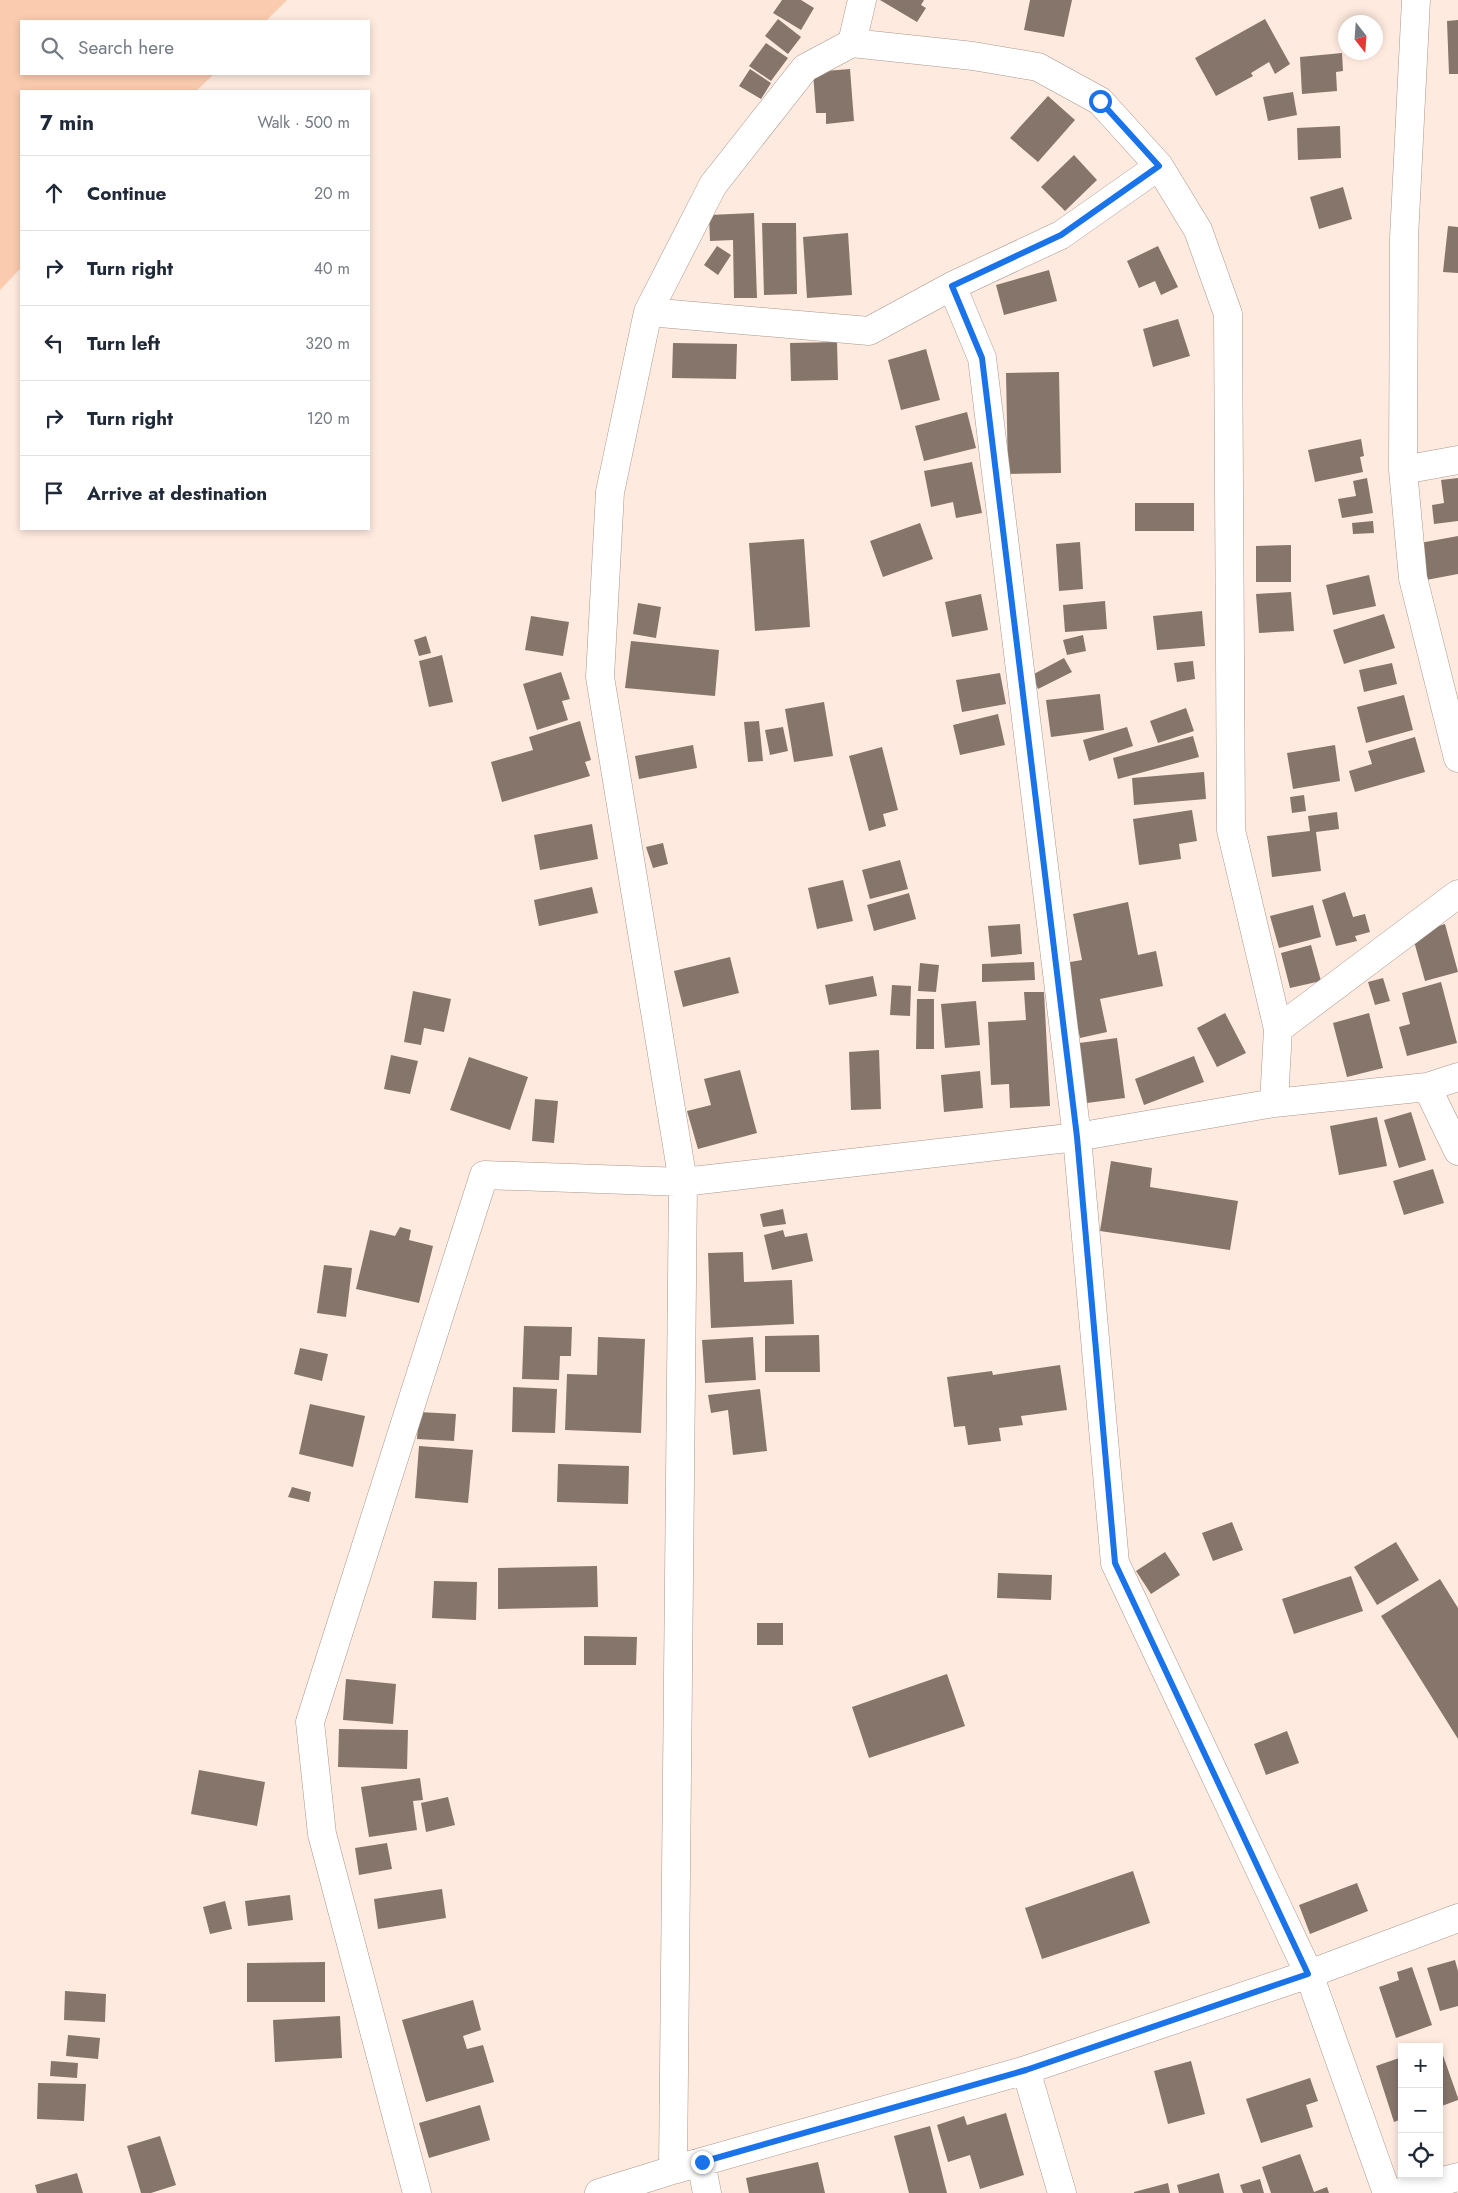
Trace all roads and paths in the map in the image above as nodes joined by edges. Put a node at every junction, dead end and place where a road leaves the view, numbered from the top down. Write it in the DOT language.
graph roads {
  1 [pos="862,0"];
  2 [pos="1416,0"];
  3 [pos="852,43"];
  4 [pos="1159,166"];
  5 [pos="952,286"];
  6 [pos="648,312"];
  7 [pos="1458,460"];
  8 [pos="1403,470"];
  9 [pos="1458,758"];
  10 [pos="1458,894"];
  11 [pos="1278,1029"];
  12 [pos="1458,1077"];
  13 [pos="1427,1087"];
  14 [pos="1274,1103"];
  15 [pos="1077,1137"];
  16 [pos="1458,1151"];
  17 [pos="683,1182"];
  18 [pos="1458,1918"];
  19 [pos="1308,1974"];
  20 [pos="1026,2070"];
  21 [pos="702,2162"];
  22 [pos="673,2170"];
  23 [pos="1458,2177"];
  24 [pos="417,2193"];
  25 [pos="599,2193"];
  26 [pos="707,2193"];
  27 [pos="1062,2193"];
  28 [pos="1387,2193"];
  29 [pos="1397,2193"];
  1 -- 3 [label="street"];
  2 -- 8 [label="street"];
  3 -- 4 [label="street"];
  3 -- 6 [label="street"];
  4 -- 5 [label="street"];
  4 -- 11 [label="street"];
  5 -- 6 [label="street"];
  5 -- 15 [label="street"];
  6 -- 17 [label="street"];
  7 -- 8 [label="street"];
  8 -- 9 [label="street"];
  10 -- 11 [label="street"];
  11 -- 14 [label="street"];
  12 -- 13 [label="street"];
  13 -- 14 [label="street"];
  13 -- 16 [label="street"];
  14 -- 15 [label="street"];
  15 -- 17 [label="street"];
  15 -- 19 [label="street"];
  17 -- 22 [label="street"];
  17 -- 24 [label="street"];
  18 -- 19 [label="street"];
  19 -- 20 [label="street"];
  19 -- 28 [label="street"];
  20 -- 21 [label="street"];
  20 -- 27 [label="street"];
  21 -- 22 [label="street"];
  21 -- 26 [label="street"];
  22 -- 25 [label="street"];
  23 -- 29 [label="street"];
}
